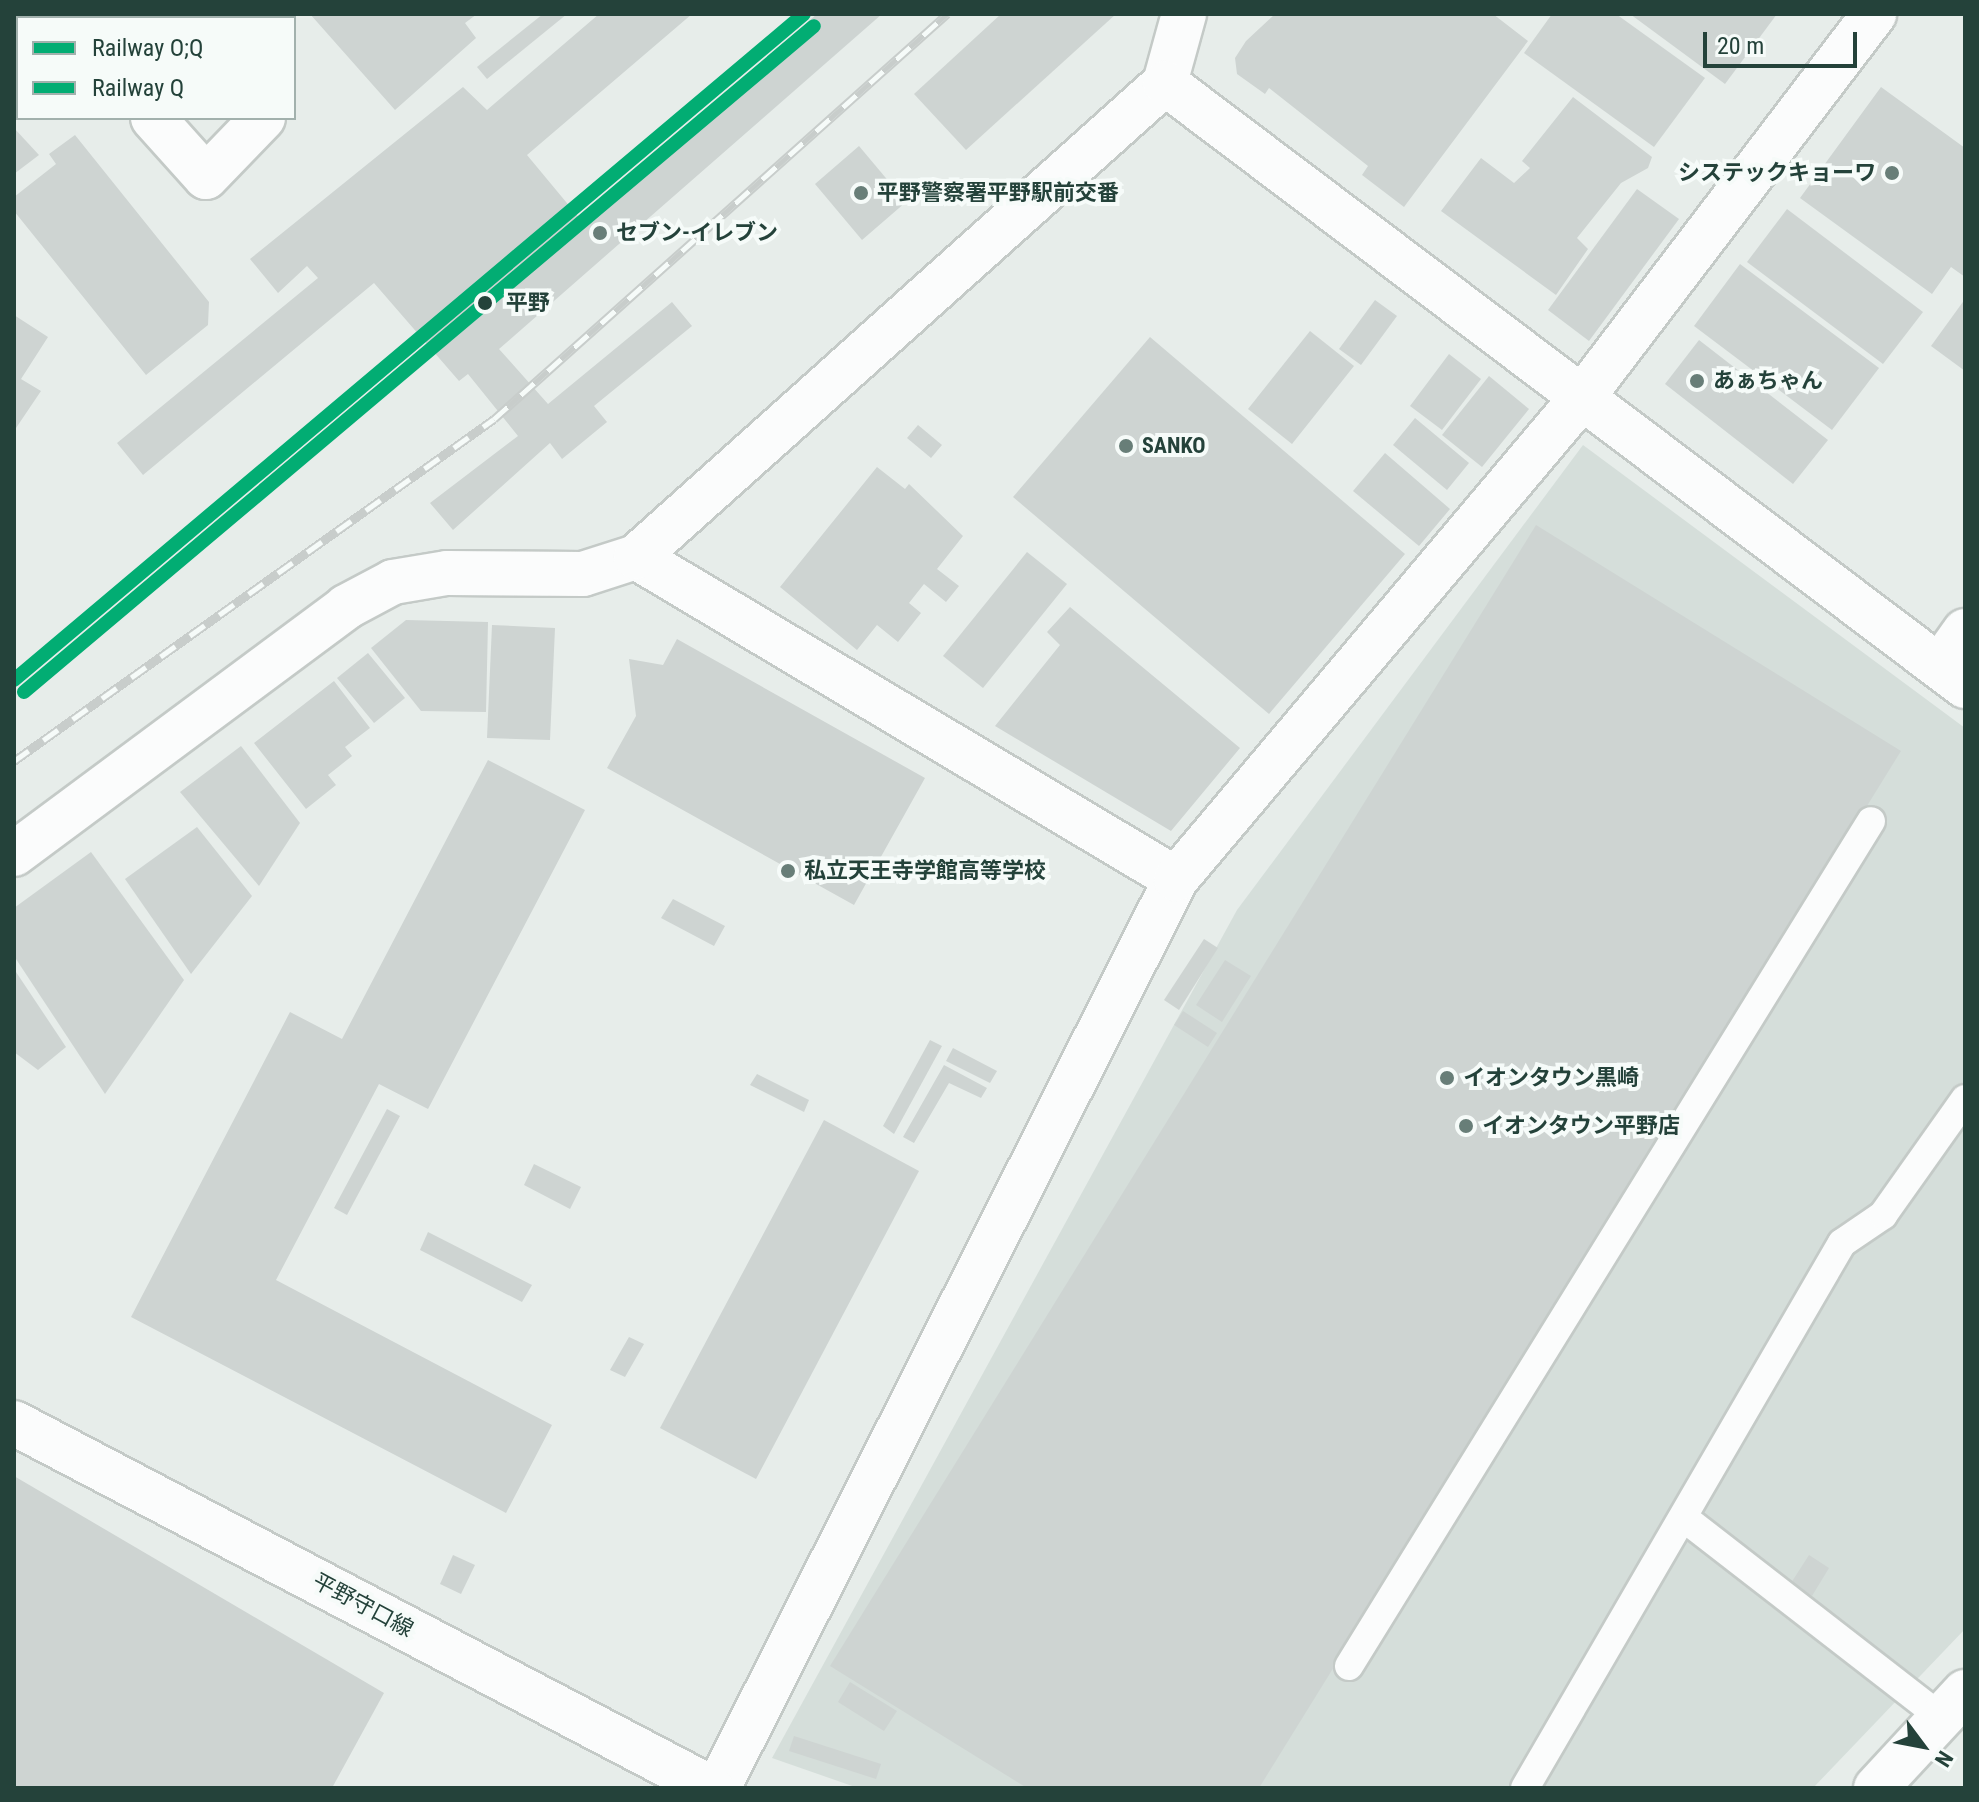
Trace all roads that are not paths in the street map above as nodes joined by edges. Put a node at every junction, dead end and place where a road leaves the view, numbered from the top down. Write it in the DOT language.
graph roads {
  1 [pos="1184,14"];
  2 [pos="1874,14"];
  3 [pos="1165,83"];
  4 [pos="155,120"];
  5 [pos="261,120"];
  6 [pos="1584,395"];
  7 [pos="636,557"];
  8 [pos="1965,631"];
  9 [pos="1952,676"];
  10 [pos="1871,821"];
  11 [pos="14,854"];
  12 [pos="1176,879"];
  13 [pos="1965,1099"];
  14 [pos="14,1423"];
  15 [pos="1684,1518"];
  16 [pos="1349,1666"];
  17 [pos="1953,1704"];
  18 [pos="711,1788"];
  19 [pos="718,1788"];
  20 [pos="1525,1788"];
  21 [pos="1876,1788"];
  1 -- 3 [label="street"];
  2 -- 6 [label="street"];
  3 -- 6 [label="street"];
  3 -- 7 [label="street"];
  4 -- 5 [label="street"];
  6 -- 9 [label="street"];
  6 -- 12 [label="street"];
  7 -- 11 [label="street"];
  7 -- 12 [label="street"];
  8 -- 9 [label="street"];
  10 -- 16 [label="lane"];
  12 -- 19 [label="street"];
  13 -- 15 [label="lane"];
  14 -- 18 [label="street, 平野守口線"];
  15 -- 17 [label="lane"];
  15 -- 20 [label="lane"];
  17 -- 21 [label="street"];
}
